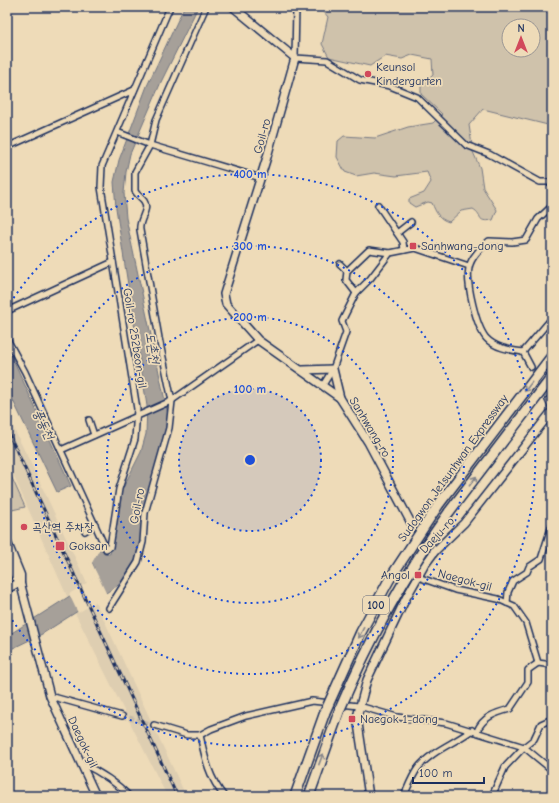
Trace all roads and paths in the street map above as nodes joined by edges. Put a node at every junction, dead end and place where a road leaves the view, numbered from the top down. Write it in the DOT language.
graph roads {
  1 [pos="170,7"];
  2 [pos="206,7"];
  3 [pos="233,7"];
  4 [pos="296,7"];
  5 [pos="294,58"];
  6 [pos="134,90"];
  7 [pos="117,132"];
  8 [pos="148,144"];
  9 [pos="7,147"];
  10 [pos="261,178"];
  11 [pos="552,182"];
  12 [pos="378,205"];
  13 [pos="552,206"];
  14 [pos="411,222"];
  15 [pos="397,233"];
  16 [pos="404,250"];
  17 [pos="390,253"];
  18 [pos="113,262"];
  19 [pos="340,264"];
  20 [pos="469,266"];
  21 [pos="347,271"];
  22 [pos="356,292"];
  23 [pos="7,311"];
  24 [pos="552,318"];
  25 [pos="7,339"];
  26 [pos="258,340"];
  27 [pos="523,352"];
  28 [pos="552,356"];
  29 [pos="531,366"];
  30 [pos="333,369"];
  31 [pos="303,370"];
  32 [pos="552,377"];
  33 [pos="323,385"];
  34 [pos="340,398"];
  35 [pos="548,400"];
  36 [pos="172,401"];
  37 [pos="552,409"];
  38 [pos="137,417"];
  39 [pos="549,419"];
  40 [pos="89,420"];
  41 [pos="94,435"];
  42 [pos="60,450"];
  43 [pos="95,524"];
  44 [pos="552,525"];
  45 [pos="85,531"];
  46 [pos="7,543"];
  47 [pos="435,551"];
  48 [pos="7,560"];
  49 [pos="418,577"];
  50 [pos="20,582"];
  51 [pos="7,589"];
  52 [pos="508,603"];
  53 [pos="109,608"];
  54 [pos="538,663"];
  55 [pos="552,665"];
  56 [pos="50,696"];
  57 [pos="359,706"];
  58 [pos="122,716"];
  59 [pos="552,719"];
  60 [pos="154,725"];
  61 [pos="474,731"];
  62 [pos="200,735"];
  63 [pos="524,747"];
  64 [pos="81,763"];
  65 [pos="552,770"];
  66 [pos="96,796"];
  67 [pos="129,796"];
  68 [pos="224,796"];
  69 [pos="295,796"];
  70 [pos="309,796"];
  71 [pos="369,796"];
  72 [pos="404,796"];
  73 [pos="492,796"];
  1 -- 6 [label="street, Goil-ro 252beon-gil"];
  2 -- 8 [label="street"];
  3 -- 5 [label="street"];
  4 -- 5 [label="street, Goil-ro"];
  5 -- 10 [label="street, Goil-ro"];
  5 -- 11 [label="street"];
  6 -- 7 [label="street, Goil-ro 252beon-gil"];
  6 -- 9 [label="street"];
  7 -- 8 [label="street"];
  7 -- 18 [label="street, Goil-ro 252beon-gil"];
  8 -- 10 [label="street"];
  8 -- 36 [label="street, Goil-ro"];
  10 -- 26 [label="street, Goil-ro"];
  12 -- 15 [label="street"];
  13 -- 20 [label="street"];
  14 -- 15 [label="street"];
  15 -- 16 [label="street"];
  16 -- 17 [label="street"];
  16 -- 20 [label="street"];
  17 -- 21 [label="street"];
  17 -- 22 [label="street"];
  18 -- 23 [label="street"];
  18 -- 38 [label="street, Goil-ro 252beon-gil"];
  19 -- 21 [label="street"];
  20 -- 27 [label="street"];
  21 -- 22 [label="street"];
  22 -- 30 [label="street"];
  24 -- 27 [label="street"];
  25 -- 42 [label="street"];
  26 -- 31 [label="street, Goil-ro"];
  26 -- 36 [label="street"];
  27 -- 29 [label="street"];
  28 -- 69 [label="highway, Sudogwon Je1sunhwan Expressway / 100, one-way, bridge"];
  30 -- 31 [label="street"];
  30 -- 33 [label="street"];
  30 -- 34 [label="street"];
  31 -- 33 [label="street, Goil-ro"];
  70 -- 32 [label="highway, Sudogwon Je1sunhwan Expressway / 100, one-way, bridge"];
  33 -- 34 [label="street, Sanhwang-ro"];
  34 -- 47 [label="street, Sanhwang-ro"];
  35 -- 37 [label="street"];
  36 -- 38 [label="street"];
  36 -- 53 [label="street, Goil-ro"];
  37 -- 39 [label="street, Daeju-ro"];
  38 -- 41 [label="street"];
  38 -- 43 [label="street, Goil-ro 252beon-gil"];
  39 -- 47 [label="street, Daeju-ro"];
  40 -- 41 [label="street"];
  41 -- 42 [label="street"];
  42 -- 43 [label="street"];
  43 -- 45 [label="street"];
  44 -- 52 [label="street, Naegok-gil"];
  46 -- 50 [label="main road"];
  47 -- 49 [label="street, Daeju-ro"];
  48 -- 50 [label="main road"];
  49 -- 52 [label="street, Naegok-gil"];
  49 -- 57 [label="street, Daeju-ro"];
  50 -- 51 [label="street"];
  50 -- 56 [label="street, Daegok-gil"];
  52 -- 54 [label="street, Naegok-gil"];
  54 -- 55 [label="street"];
  54 -- 61 [label="street"];
  56 -- 58 [label="street, Daegok-gil"];
  56 -- 64 [label="street, Daegok-gil"];
  57 -- 61 [label="street"];
  57 -- 62 [label="street"];
  57 -- 71 [label="street, Daeju-ro"];
  59 -- 63 [label="street"];
  60 -- 62 [label="street"];
  61 -- 63 [label="street"];
  61 -- 72 [label="street"];
  62 -- 68 [label="street"];
  63 -- 65 [label="street"];
  63 -- 73 [label="street"];
  64 -- 66 [label="street, Daegok-gil"];
  64 -- 67 [label="street"];
}
